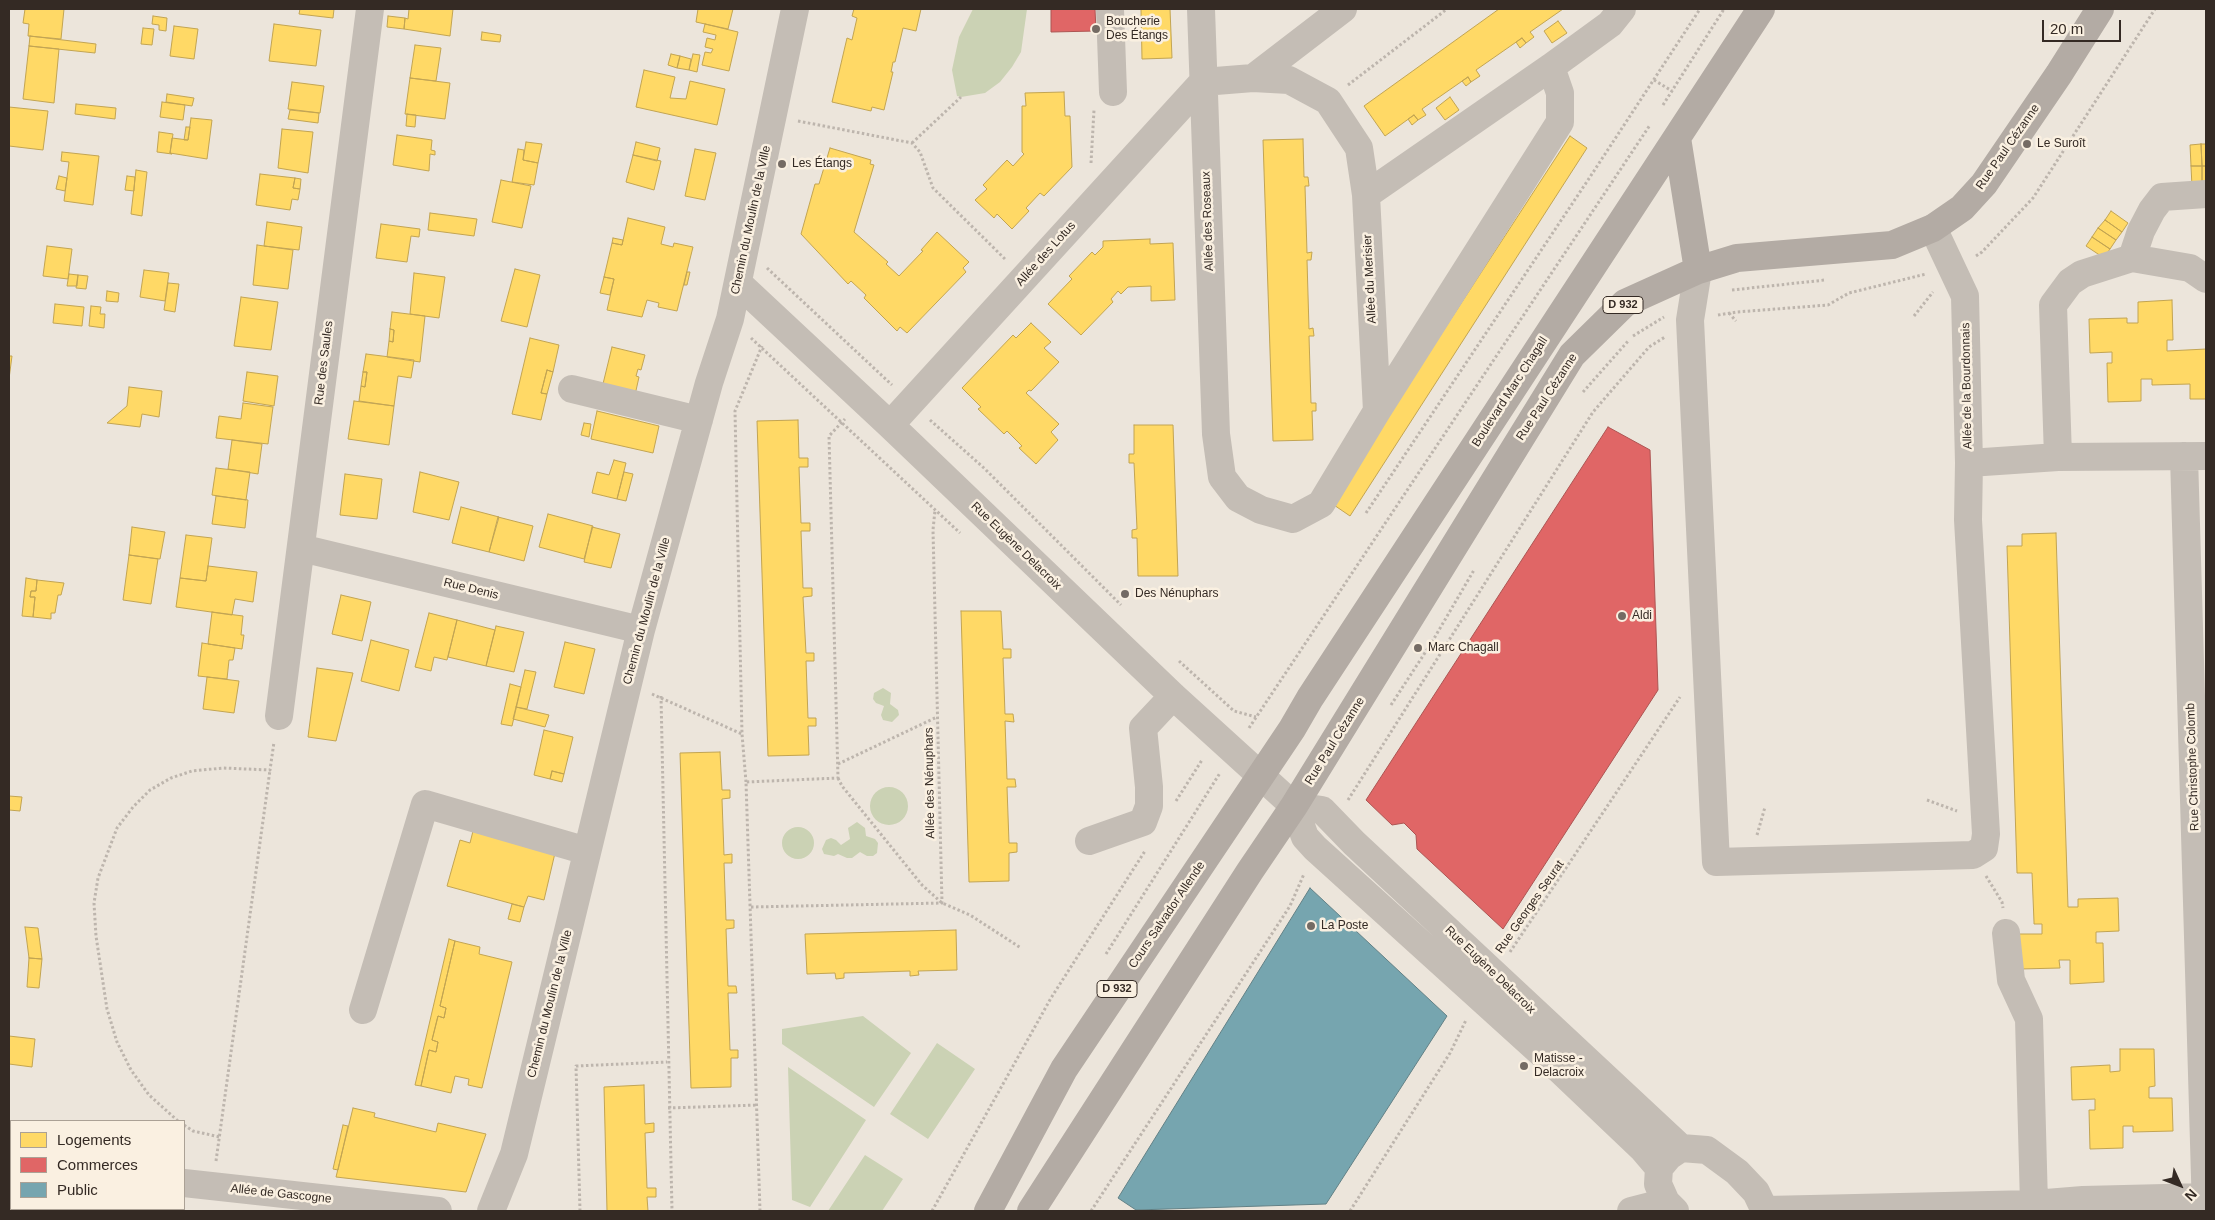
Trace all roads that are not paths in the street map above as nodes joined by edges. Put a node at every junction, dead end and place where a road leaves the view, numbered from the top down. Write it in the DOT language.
graph roads {
  1 [pos="370,9"];
  2 [pos="795,9"];
  3 [pos="1110,9"];
  4 [pos="1201,9"];
  5 [pos="1342,9"];
  6 [pos="1622,9"];
  7 [pos="1761,9"];
  8 [pos="2100,9"];
  9 [pos="1551,67"];
  10 [pos="1253,78"];
  11 [pos="1203,82"];
  12 [pos="1113,92"];
  13 [pos="1677,138"];
  14 [pos="2206,194"];
  15 [pos="1366,195"];
  16 [pos="1933,228"];
  17 [pos="2132,258"];
  18 [pos="1698,270"];
  19 [pos="2205,276"];
  20 [pos="739,284"];
  21 [pos="572,390"];
  22 [pos="1377,411"];
  23 [pos="699,420"];
  24 [pos="890,425"];
  25 [pos="2195,456"];
  26 [pos="2058,457"];
  27 [pos="1969,464"];
  28 [pos="301,548"];
  29 [pos="641,630"];
  30 [pos="1173,696"];
  31 [pos="279,716"];
  32 [pos="1261,776"];
  33 [pos="1294,806"];
  34 [pos="1089,841"];
  35 [pos="587,851"];
  36 [pos="2006,934"];
  37 [pos="363,1010"];
  38 [pos="1681,1148"];
  39 [pos="1659,1168"];
  40 [pos="185,1183"];
  41 [pos="2206,1201"];
  42 [pos="327,1205"];
  43 [pos="1671,1206"];
  44 [pos="2044,1206"];
  45 [pos="438,1211"];
  46 [pos="491,1211"];
  47 [pos="988,1211"];
  48 [pos="1032,1211"];
  49 [pos="1631,1211"];
  50 [pos="1766,1211"];
  1 -- 28 [label="street, Rue des Saules"];
  2 -- 20 [label="street, Chemin du Moulin de la Ville"];
  3 -- 12 [label="street"];
  4 -- 11 [label="street, Allée des Roseaux"];
  5 -- 10 [label="street"];
  6 -- 9 [label="street"];
  7 -- 13 [label="main road, Boulevard Marc Chagall / D 932"];
  8 -- 16 [label="main road, Rue Paul Cézanne / D 932"];
  9 -- 15 [label="street"];
  9 -- 22 [label="street"];
  10 -- 11 [label="street"];
  10 -- 15 [label="street, Allée du Merisier"];
  11 -- 22 [label="street, Allée des Roseaux"];
  11 -- 24 [label="street, Allée des Lotus"];
  13 -- 18 [label="main road"];
  13 -- 32 [label="main road, Boulevard Marc Chagall / D 932"];
  14 -- 17 [label="street"];
  15 -- 22 [label="street, Allée du Merisier"];
  16 -- 18 [label="main road, Rue Paul Cézanne / D 932"];
  16 -- 27 [label="street, Allée de la Bourdonnais"];
  17 -- 19 [label="street"];
  17 -- 26 [label="street"];
  18 -- 27 [label="street"];
  18 -- 33 [label="main road, Rue Paul Cézanne / D 932"];
  20 -- 23 [label="street, Chemin du Moulin de la Ville"];
  20 -- 24 [label="street, Rue Eugène Delacroix"];
  21 -- 23 [label="street"];
  23 -- 29 [label="street, Chemin du Moulin de la Ville"];
  24 -- 30 [label="street, Rue Eugène Delacroix"];
  25 -- 26 [label="street, Allée de la Bourdonnais"];
  25 -- 41 [label="street, Rue Christophe Colomb"];
  26 -- 27 [label="street, Allée de la Bourdonnais"];
  28 -- 29 [label="street, Rue Denis"];
  28 -- 31 [label="street, Rue des Saules"];
  29 -- 35 [label="street, Chemin du Moulin de la Ville"];
  30 -- 32 [label="street, Rue Eugène Delacroix"];
  30 -- 34 [label="street"];
  32 -- 33 [label="street, Rue Eugène Delacroix"];
  32 -- 47 [label="main road, Cours Salvador Allende / D 932"];
  33 -- 38 [label="street, Rue Eugène Delacroix"];
  33 -- 39 [label="street, Rue Eugène Delacroix"];
  33 -- 48 [label="main road, D 932"];
  35 -- 37 [label="street"];
  35 -- 46 [label="street, Chemin du Moulin de la Ville"];
  36 -- 44 [label="street"];
  38 -- 39 [label="street"];
  38 -- 50 [label="street"];
  39 -- 43 [label="street"];
  40 -- 42 [label="street, Allée de Gascogne"];
  41 -- 44 [label="street"];
  42 -- 45 [label="street, Allée de Gascogne"];
  43 -- 49 [label="street"];
  44 -- 50 [label="street"];
}
